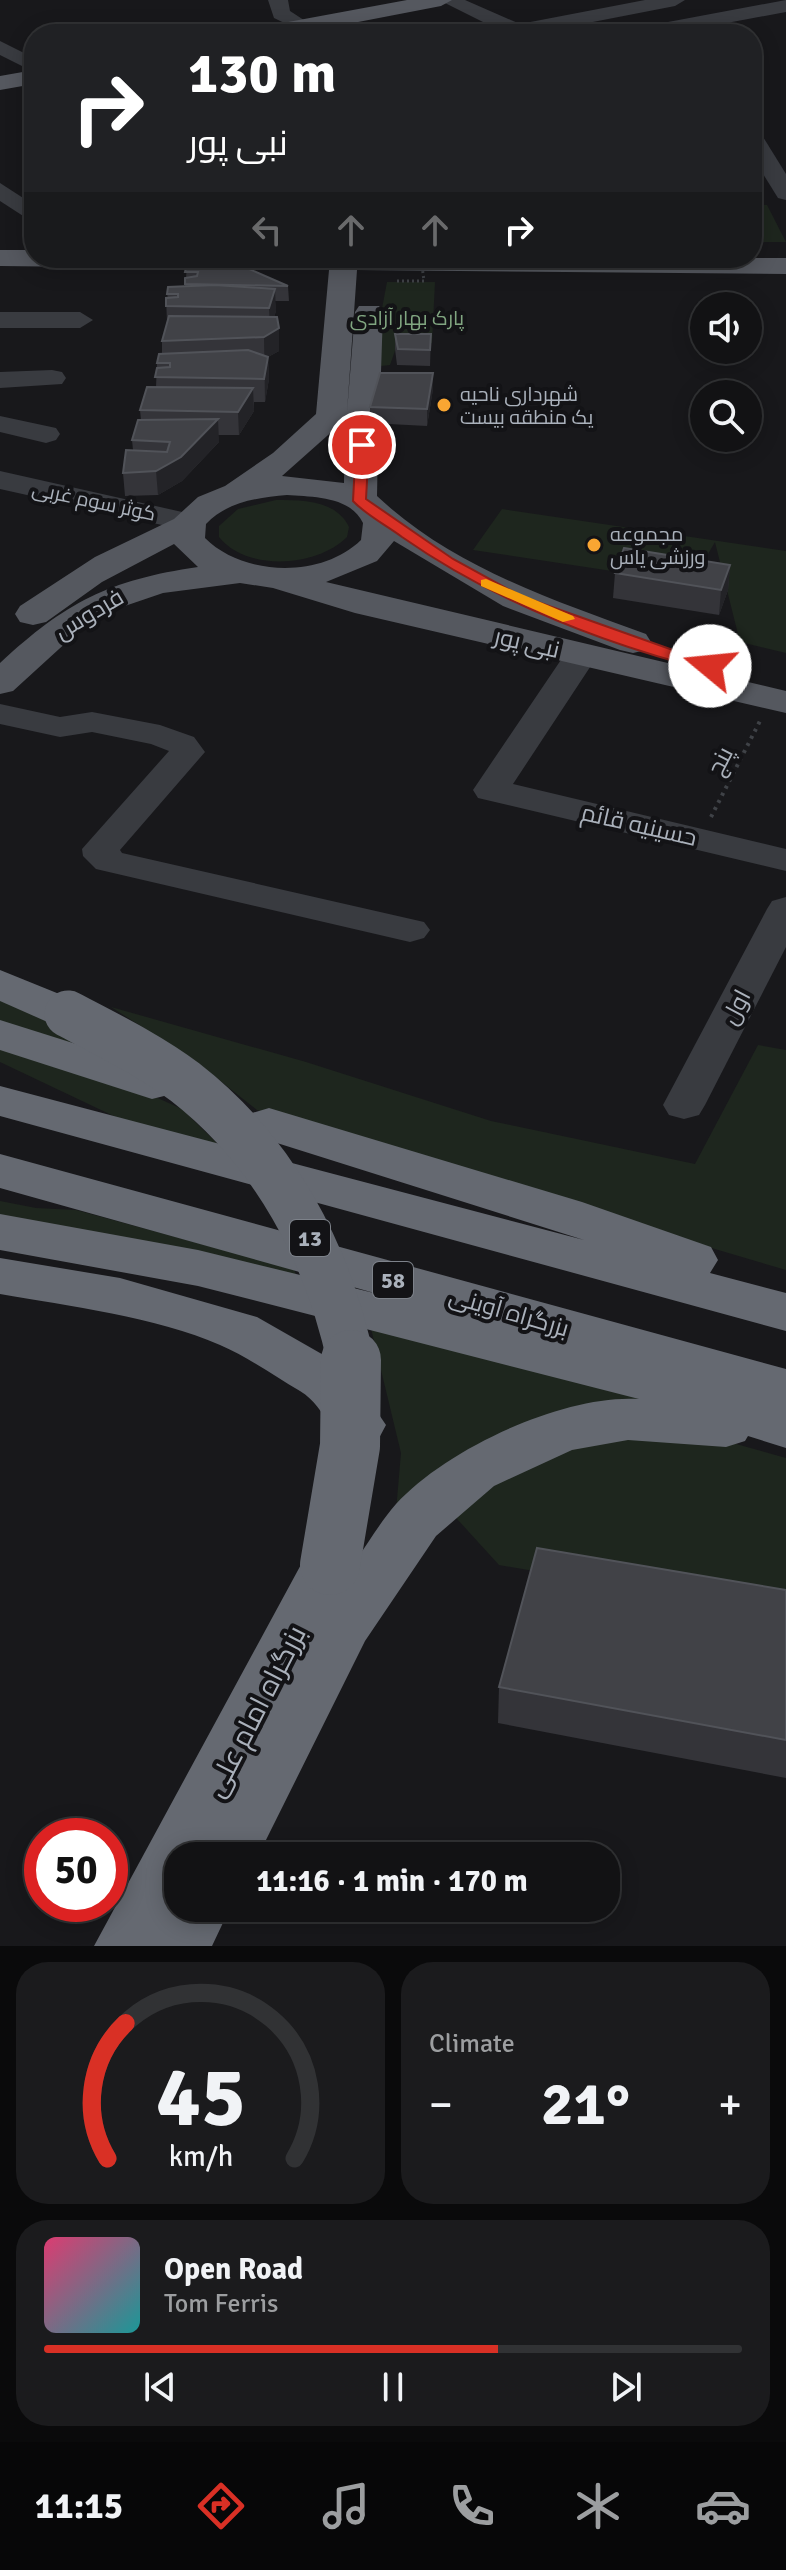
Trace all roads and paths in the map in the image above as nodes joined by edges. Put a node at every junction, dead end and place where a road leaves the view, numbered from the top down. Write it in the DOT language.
graph roads {
  1 [pos="278,0"];
  2 [pos="441,0"];
  3 [pos="449,0"];
  4 [pos="675,0"];
  5 [pos="786,6"];
  6 [pos="299,24"];
  7 [pos="314,24"];
  8 [pos="494,24"];
  9 [pos="550,24"];
  10 [pos="716,24"];
  11 [pos="0,47"];
  12 [pos="24,60"];
  13 [pos="24,79"];
  14 [pos="0,83"];
  15 [pos="762,160"];
  16 [pos="0,190"];
  17 [pos="778,196"];
  18 [pos="24,209"];
  19 [pos="24,217"];
  20 [pos="0,218"];
  21 [pos="0,244"];
  22 [pos="24,245"];
  23 [pos="762,253"];
  24 [pos="786,254"];
  25 [pos="0,258"];
  26 [pos="24,258"];
  27 [pos="762,266"];
  28 [pos="786,266"];
  29 [pos="357,268"];
  30 [pos="358,268"];
  31 [pos="422,268"];
  32 [pos="397,281"];
  33 [pos="0,320"];
  34 [pos="80,320"];
  35 [pos="52,378"];
  36 [pos="0,380"];
  37 [pos="0,424"];
  38 [pos="46,434"];
  39 [pos="0,480"];
  40 [pos="234,492"];
  41 [pos="368,508"];
  42 [pos="188,524"];
  43 [pos="256,574"];
  44 [pos="0,641"];
  45 [pos="581,655"];
  46 [pos="0,683"];
  47 [pos="0,694"];
  48 [pos="781,694"];
  49 [pos="0,714"];
  50 [pos="92,722"];
  51 [pos="700,840"];
  52 [pos="786,860"];
  53 [pos="786,909"];
  54 [pos="410,930"];
  55 [pos="776,952"];
  56 [pos="0,984"];
  57 [pos="0,1034"];
  58 [pos="152,1084"];
  59 [pos="0,1101"];
  60 [pos="684,1105"];
  61 [pos="269,1124"];
  62 [pos="0,1171"];
  63 [pos="0,1232"];
  64 [pos="0,1276"];
  65 [pos="786,1293"];
  66 [pos="786,1312"];
  67 [pos="786,1389"];
  68 [pos="786,1428"];
  69 [pos="344,1624"];
  70 [pos="185,1842"];
  71 [pos="232,1842"];
  72 [pos="164,1881"];
  73 [pos="190,1922"];
  74 [pos="127,1946"];
  75 [pos="177,1946"];
  1 -- 6 [label="street"];
  2 -- 7 [label="main road"];
  3 -- 8 [label="street"];
  4 -- 9 [label="street"];
  5 -- 10 [label="street"];
  11 -- 12 [label="street"];
  13 -- 14 [label="main road"];
  15 -- 17 [label="street"];
  16 -- 18 [label="street"];
  19 -- 20 [label="street"];
  21 -- 22 [label="main road"];
  23 -- 24 [label="main road"];
  25 -- 26 [label="main road"];
  27 -- 28 [label="main road"];
  29 -- 40 [label="main road"];
  30 -- 41 [label="main road"];
  31 -- 32 [label="path, bridge"];
  33 -- 34 [label="street"];
  35 -- 36 [label="street"];
  37 -- 38 [label="street"];
  39 -- 42 [label="street, کوثر سوم غربی"];
  40 -- 41 [label="main road, نبی پور"];
  40 -- 42 [label="main road, فردوس"];
  41 -- 43 [label="main road, فردوس"];
  41 -- 48 [label="main road, نبی پور"];
  42 -- 43 [label="main road, نبی پور"];
  42 -- 44 [label="main road, فردوس"];
  43 -- 45 [label="main road, نبی پور"];
  43 -- 46 [label="main road, فردوس"];
  45 -- 48 [label="main road, نبی پور"];
  45 -- 51 [label="street, حسینیه قائم"];
  47 -- 50 [label="street"];
  48 -- 51 [label="path, پنج"];
  49 -- 50 [label="street"];
  50 -- 54 [label="street"];
  51 -- 52 [label="street, حسینیه قائم"];
  53 -- 55 [label="street, اول"];
  55 -- 60 [label="street, اول"];
  56 -- 70 [label="highway, بزرگراه امام علی / 13, bridge"];
  57 -- 58 [label="highway"];
  59 -- 66 [label="highway"];
  61 -- 65 [label="highway"];
  62 -- 67 [label="highway, بزرگراه آوینی / 58"];
  63 -- 68 [label="highway"];
  64 -- 69 [label="highway"];
  68 -- 69 [label="highway"];
  69 -- 71 [label="highway"];
  72 -- 74 [label="highway, بزرگراه امام علی / 13"];
  73 -- 75 [label="highway"];
}
